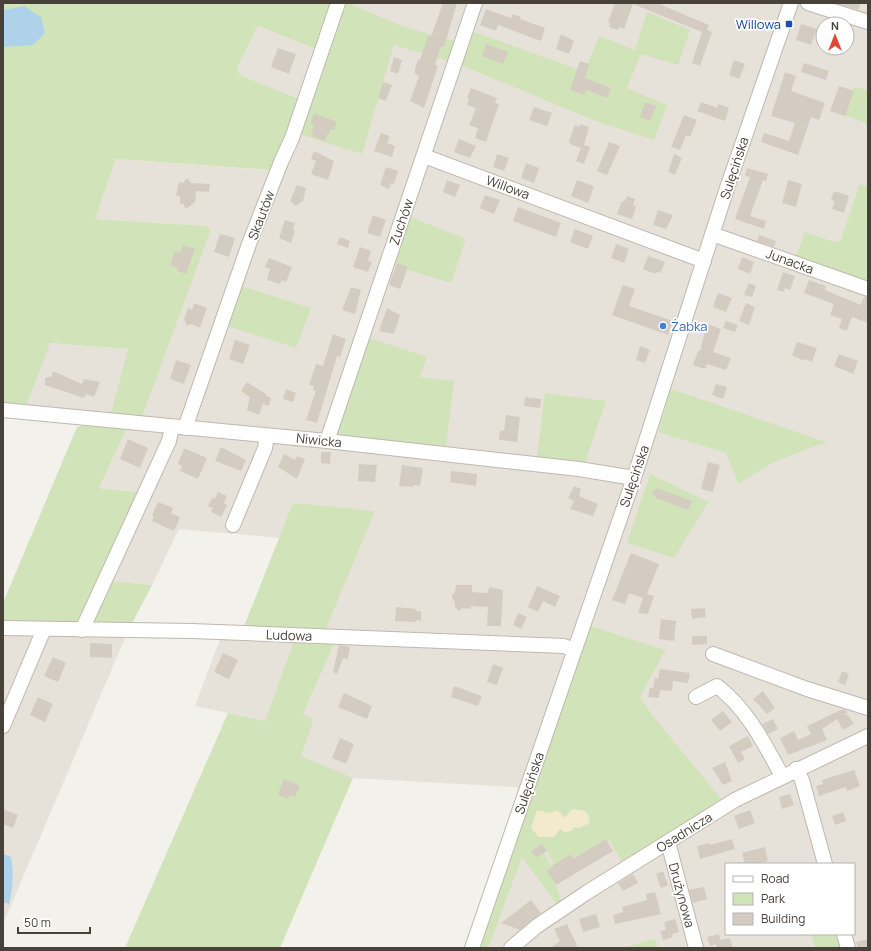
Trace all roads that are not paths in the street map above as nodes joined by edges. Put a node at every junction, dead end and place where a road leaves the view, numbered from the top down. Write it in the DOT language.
graph roads {
  1 [pos="338,3"];
  2 [pos="475,3"];
  3 [pos="791,3"];
  4 [pos="808,3"];
  5 [pos="868,22"];
  6 [pos="424,156"];
  7 [pos="712,234"];
  8 [pos="704,261"];
  9 [pos="868,289"];
  10 [pos="3,410"];
  11 [pos="178,428"];
  12 [pos="267,436"];
  13 [pos="327,441"];
  14 [pos="634,478"];
  15 [pos="233,525"];
  16 [pos="3,628"];
  17 [pos="44,629"];
  18 [pos="82,630"];
  19 [pos="574,650"];
  20 [pos="713,654"];
  21 [pos="696,697"];
  22 [pos="868,708"];
  23 [pos="3,726"];
  24 [pos="868,736"];
  25 [pos="796,769"];
  26 [pos="782,776"];
  27 [pos="668,842"];
  28 [pos="825,863"];
  29 [pos="844,935"];
  30 [pos="472,948"];
  31 [pos="511,948"];
  32 [pos="696,948"];
  33 [pos="848,948"];
  1 -- 11 [label="street, Skautów"];
  2 -- 6 [label="street, Zuchów"];
  3 -- 7 [label="street, Sulęcińska"];
  4 -- 5 [label="street"];
  6 -- 8 [label="street, Willowa"];
  6 -- 13 [label="street, Zuchów"];
  7 -- 8 [label="street, Sulęcińska"];
  7 -- 9 [label="street, Junacka"];
  8 -- 14 [label="street, Sulęcińska"];
  10 -- 11 [label="street, Niwicka"];
  11 -- 12 [label="street, Niwicka"];
  11 -- 18 [label="street, Skautów"];
  12 -- 13 [label="street, Niwicka"];
  12 -- 15 [label="street"];
  13 -- 14 [label="street, Niwicka"];
  14 -- 19 [label="street, Sulęcińska"];
  16 -- 17 [label="street, Ludowa"];
  17 -- 18 [label="street, Ludowa"];
  17 -- 23 [label="street"];
  18 -- 19 [label="street, Ludowa"];
  19 -- 30 [label="street, Sulęcińska"];
  20 -- 22 [label="street"];
  21 -- 26 [label="street"];
  24 -- 25 [label="street, Osadnicza"];
  25 -- 26 [label="street, Osadnicza"];
  25 -- 28 [label="street"];
  26 -- 27 [label="street, Osadnicza"];
  27 -- 31 [label="street, Osadnicza"];
  27 -- 32 [label="street, Drużynowa"];
  29 -- 33 [label="street"];
}
